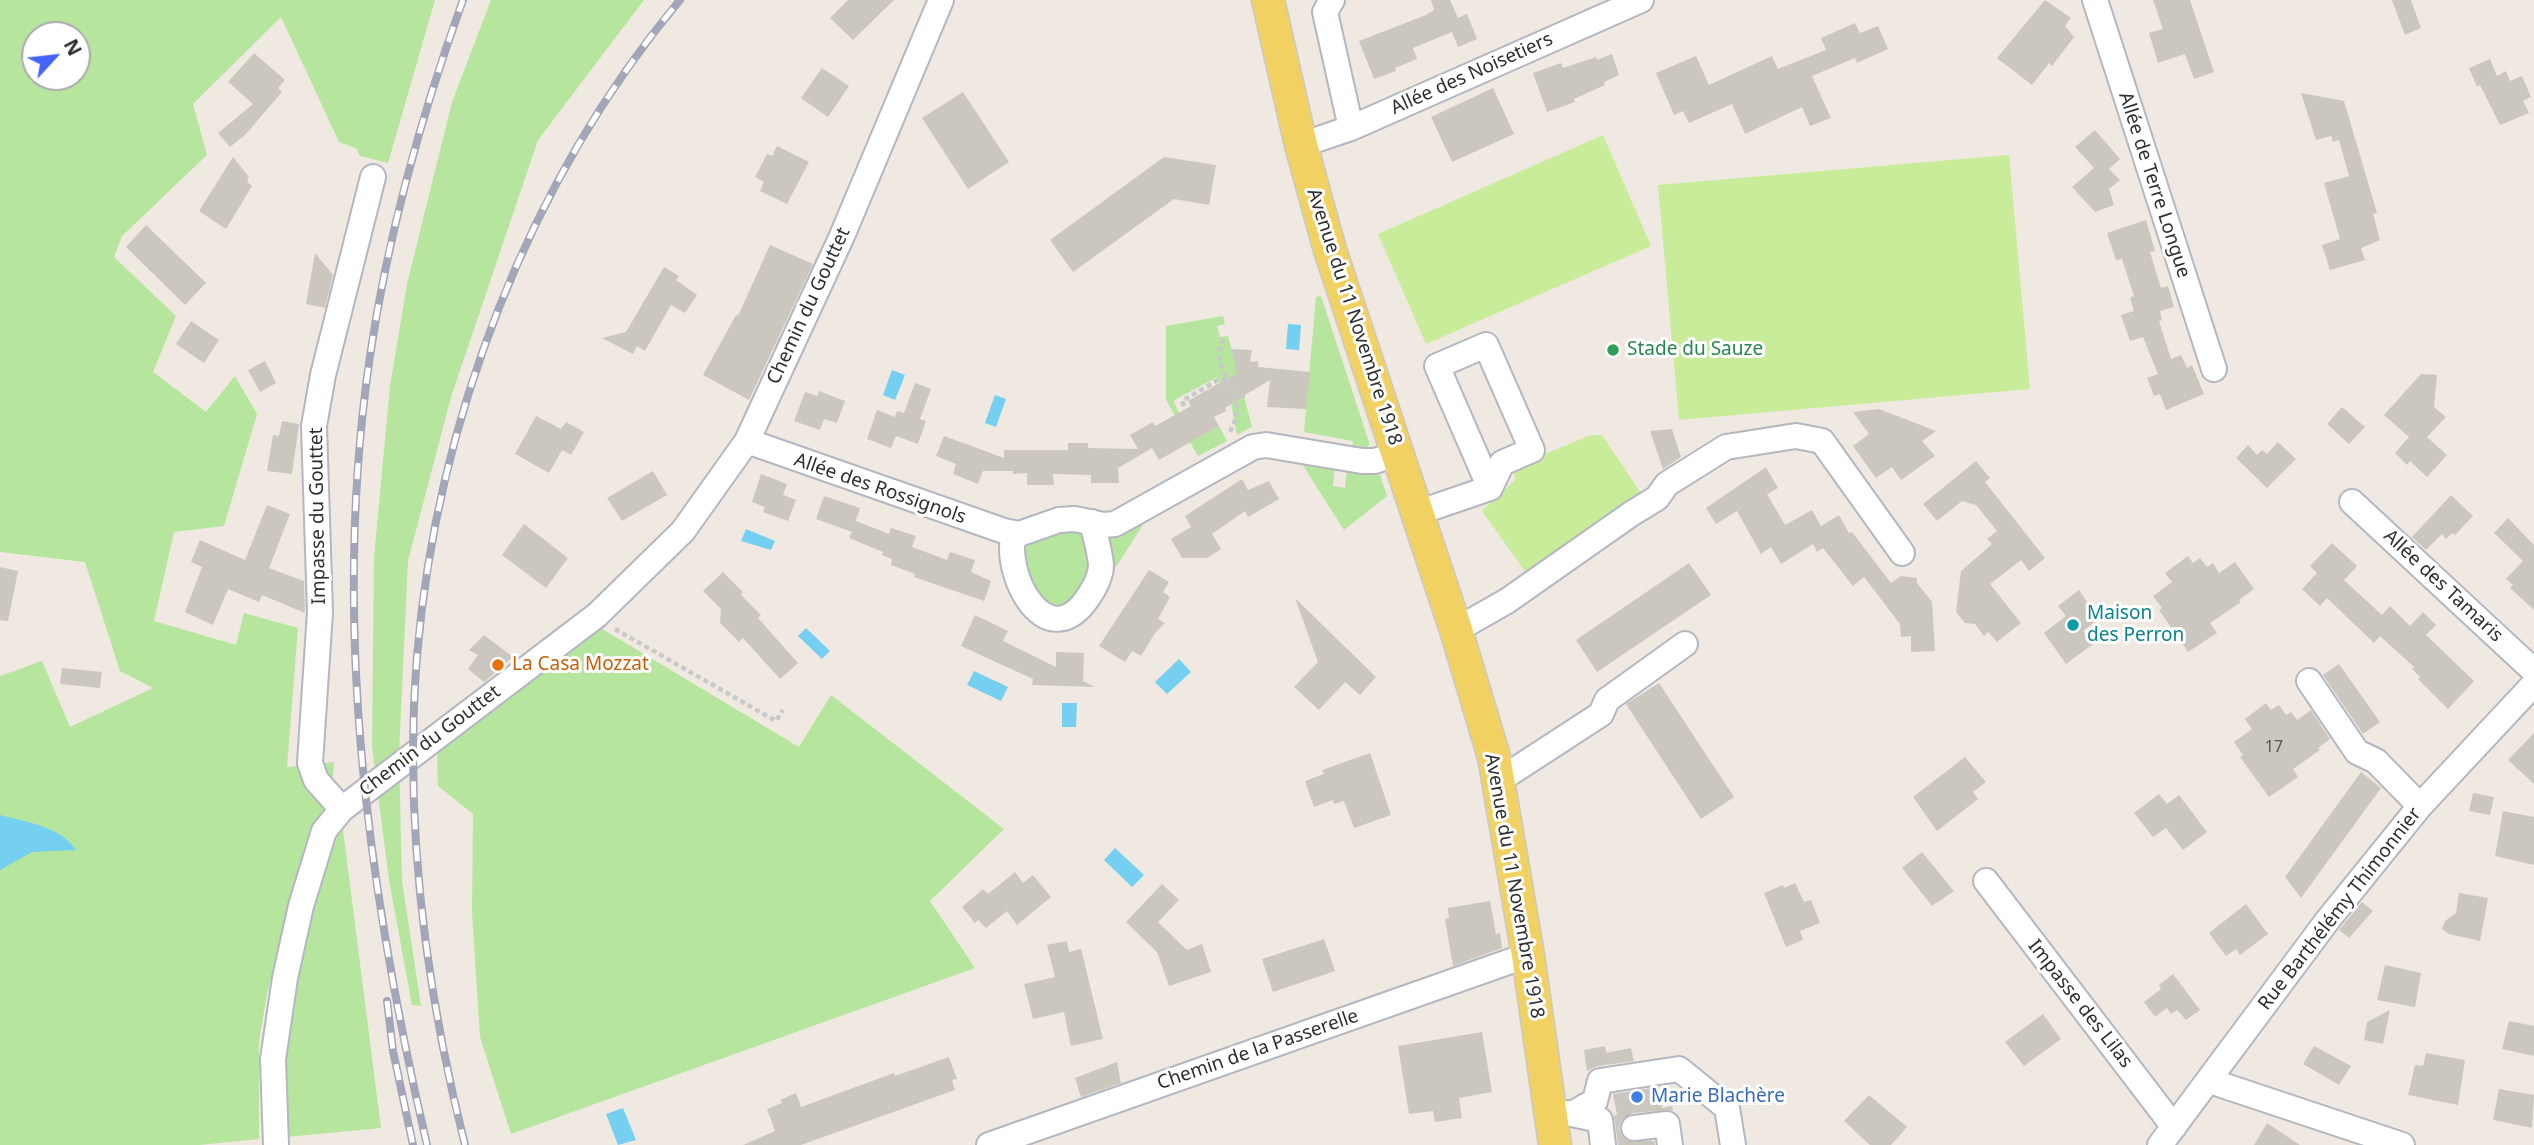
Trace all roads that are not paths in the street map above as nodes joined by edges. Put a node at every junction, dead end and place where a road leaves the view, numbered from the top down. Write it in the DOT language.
graph roads {
  1 [pos="941,0"];
  2 [pos="1268,0"];
  3 [pos="1332,0"];
  4 [pos="1641,0"];
  5 [pos="2095,0"];
  6 [pos="1351,128"];
  7 [pos="1301,145"];
  8 [pos="373,177"];
  9 [pos="2214,369"];
  10 [pos="747,441"];
  11 [pos="1398,453"];
  12 [pos="1490,488"];
  13 [pos="2352,502"];
  14 [pos="1417,513"];
  15 [pos="1092,522"];
  16 [pos="1014,533"];
  17 [pos="1902,553"];
  18 [pos="1456,630"];
  19 [pos="1685,644"];
  20 [pos="2534,671"];
  21 [pos="2309,681"];
  22 [pos="2534,684"];
  23 [pos="1499,781"];
  24 [pos="2420,806"];
  25 [pos="342,808"];
  26 [pos="1986,881"];
  27 [pos="1528,956"];
  28 [pos="2210,1078"];
  29 [pos="1561,1112"];
  30 [pos="1600,1120"];
  31 [pos="2167,1136"];
  32 [pos="1635,1137"];
  33 [pos="1028,1139"];
  34 [pos="276,1145"];
  35 [pos="989,1145"];
  36 [pos="1555,1145"];
  37 [pos="1603,1145"];
  38 [pos="1670,1145"];
  39 [pos="1733,1145"];
  40 [pos="2402,1145"];
  1 -- 10 [label="street, Chemin du Gouttet"];
  2 -- 7 [label="main road, Avenue du 11 Novembre 1918"];
  3 -- 6 [label="street"];
  4 -- 6 [label="street, Allée des Noisetiers"];
  5 -- 9 [label="street, Allée de Terre Longue"];
  6 -- 7 [label="street, Allée des Noisetiers"];
  7 -- 11 [label="main road, Avenue du 11 Novembre 1918"];
  8 -- 25 [label="street, Impasse du Gouttet"];
  10 -- 16 [label="street, Allée des Rossignols"];
  10 -- 25 [label="street, Chemin du Gouttet"];
  11 -- 14 [label="main road, Avenue du 11 Novembre 1918"];
  11 -- 15 [label="street"];
  12 -- 12 [label="street"];
  12 -- 14 [label="street"];
  13 -- 20 [label="street, Allée des Tamaris"];
  14 -- 18 [label="main road, Avenue du 11 Novembre 1918"];
  15 -- 16 [label="street"];
  15 -- 16 [label="street"];
  17 -- 18 [label="street"];
  18 -- 23 [label="main road, Avenue du 11 Novembre 1918"];
  19 -- 23 [label="street"];
  21 -- 24 [label="street"];
  22 -- 24 [label="street, Rue Barthélémy Thimonnier"];
  23 -- 27 [label="main road, Avenue du 11 Novembre 1918"];
  24 -- 28 [label="street, Rue Barthélémy Thimonnier"];
  25 -- 34 [label="street, Chemin du Gouttet"];
  26 -- 31 [label="street, Impasse des Lilas"];
  27 -- 29 [label="main road, Avenue du 11 Novembre 1918"];
  27 -- 33 [label="street, Chemin de la Passerelle"];
  28 -- 31 [label="street, Rue Barthélémy Thimonnier"];
  28 -- 40 [label="street"];
  29 -- 30 [label="street"];
  29 -- 36 [label="main road, Avenue du 11 Novembre 1918"];
  29 -- 39 [label="street"];
  30 -- 32 [label="street"];
  30 -- 37 [label="street"];
  32 -- 38 [label="street"];
  33 -- 35 [label="street, Chemin de la Passerelle"];
}
